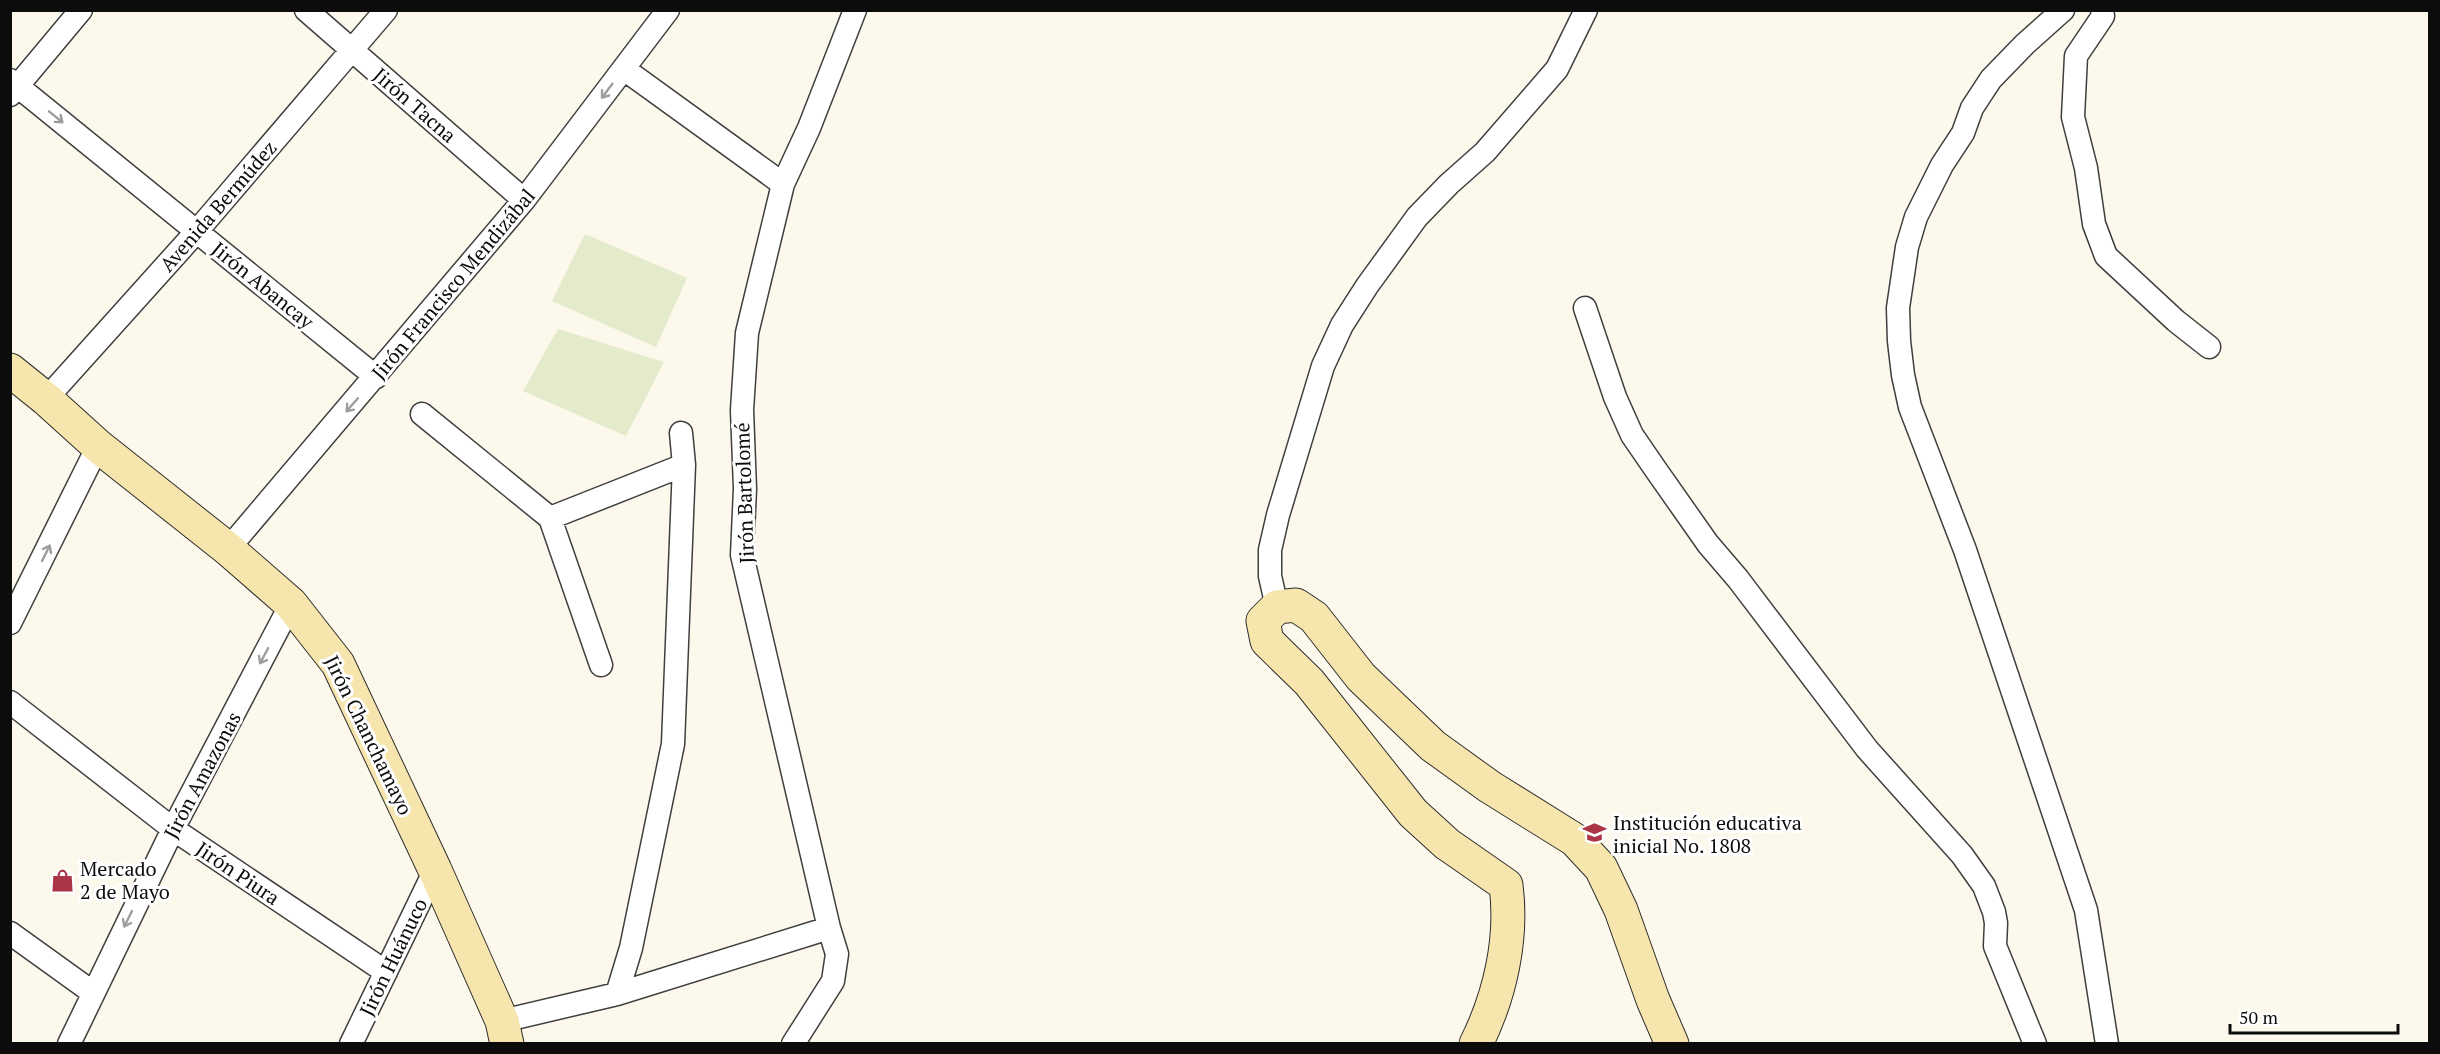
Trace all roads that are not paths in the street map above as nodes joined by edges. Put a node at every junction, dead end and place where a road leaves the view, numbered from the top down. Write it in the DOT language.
graph roads {
  1 [pos="81,10"];
  2 [pos="306,10"];
  3 [pos="386,10"];
  4 [pos="855,10"];
  5 [pos="1586,10"];
  6 [pos="2063,10"];
  7 [pos="2102,10"];
  8 [pos="665,12"];
  9 [pos="352,50"];
  10 [pos="624,69"];
  11 [pos="13,87"];
  12 [pos="783,184"];
  13 [pos="524,200"];
  14 [pos="198,231"];
  15 [pos="1585,308"];
  16 [pos="2209,347"];
  17 [pos="10,370"];
  18 [pos="376,376"];
  19 [pos="46,399"];
  20 [pos="422,414"];
  21 [pos="681,434"];
  22 [pos="98,446"];
  23 [pos="684,465"];
  24 [pos="550,518"];
  25 [pos="228,549"];
  26 [pos="18,590"];
  27 [pos="291,604"];
  28 [pos="1277,607"];
  29 [pos="10,624"];
  30 [pos="601,665"];
  31 [pos="10,702"];
  32 [pos="173,829"];
  33 [pos="435,870"];
  34 [pos="829,928"];
  35 [pos="10,933"];
  36 [pos="386,972"];
  37 [pos="92,992"];
  38 [pos="617,994"];
  39 [pos="504,1032"];
  40 [pos="69,1044"];
  41 [pos="351,1044"];
  42 [pos="793,1044"];
  43 [pos="1476,1044"];
  44 [pos="1672,1044"];
  45 [pos="2035,1044"];
  46 [pos="2107,1044"];
  1 -- 11 [label="street"];
  2 -- 9 [label="street, Jirón Tacna"];
  3 -- 9 [label="street, Avenida Bermúdez"];
  4 -- 12 [label="street, Jirón Bartolomé"];
  5 -- 28 [label="street"];
  6 -- 46 [label="street"];
  7 -- 16 [label="street"];
  8 -- 10 [label="street, Jirón Francisco Mendizábal"];
  9 -- 13 [label="street, Jirón Tacna"];
  9 -- 14 [label="street, Avenida Bermúdez"];
  10 -- 12 [label="street"];
  10 -- 13 [label="street, Jirón Francisco Mendizábal, one-way"];
  11 -- 14 [label="street, Jirón Abancay, one-way"];
  12 -- 34 [label="street, Jirón Bartolomé"];
  13 -- 18 [label="street, Jirón Francisco Mendizábal"];
  14 -- 18 [label="street, Jirón Abancay"];
  14 -- 19 [label="street, Avenida Bermúdez"];
  15 -- 45 [label="street"];
  17 -- 19 [label="street, Jirón Chanchamayo"];
  18 -- 25 [label="street, Jirón Francisco Mendizábal, one-way"];
  19 -- 22 [label="street, Jirón Chanchamayo"];
  20 -- 24 [label="street"];
  21 -- 23 [label="street"];
  22 -- 25 [label="street, Jirón Chanchamayo"];
  26 -- 22 [label="street, one-way"];
  23 -- 24 [label="street"];
  23 -- 38 [label="street"];
  24 -- 30 [label="street"];
  25 -- 27 [label="street, Jirón Chanchamayo"];
  26 -- 29 [label="street"];
  27 -- 32 [label="street, Jirón Amazonas, one-way"];
  27 -- 33 [label="street, Jirón Chanchamayo"];
  28 -- 43 [label="street"];
  28 -- 44 [label="street"];
  31 -- 32 [label="street, Jirón Piura"];
  32 -- 36 [label="street, Jirón Piura"];
  32 -- 37 [label="street, Jirón Amazonas, one-way"];
  33 -- 36 [label="street, Jirón Huánuco"];
  33 -- 39 [label="street, Jirón Chanchamayo"];
  34 -- 38 [label="street"];
  34 -- 42 [label="street, Jirón Bartolomé"];
  35 -- 37 [label="street"];
  36 -- 41 [label="street, Jirón Huánuco"];
  37 -- 40 [label="street, Jirón Amazonas"];
  38 -- 39 [label="street"];
}
